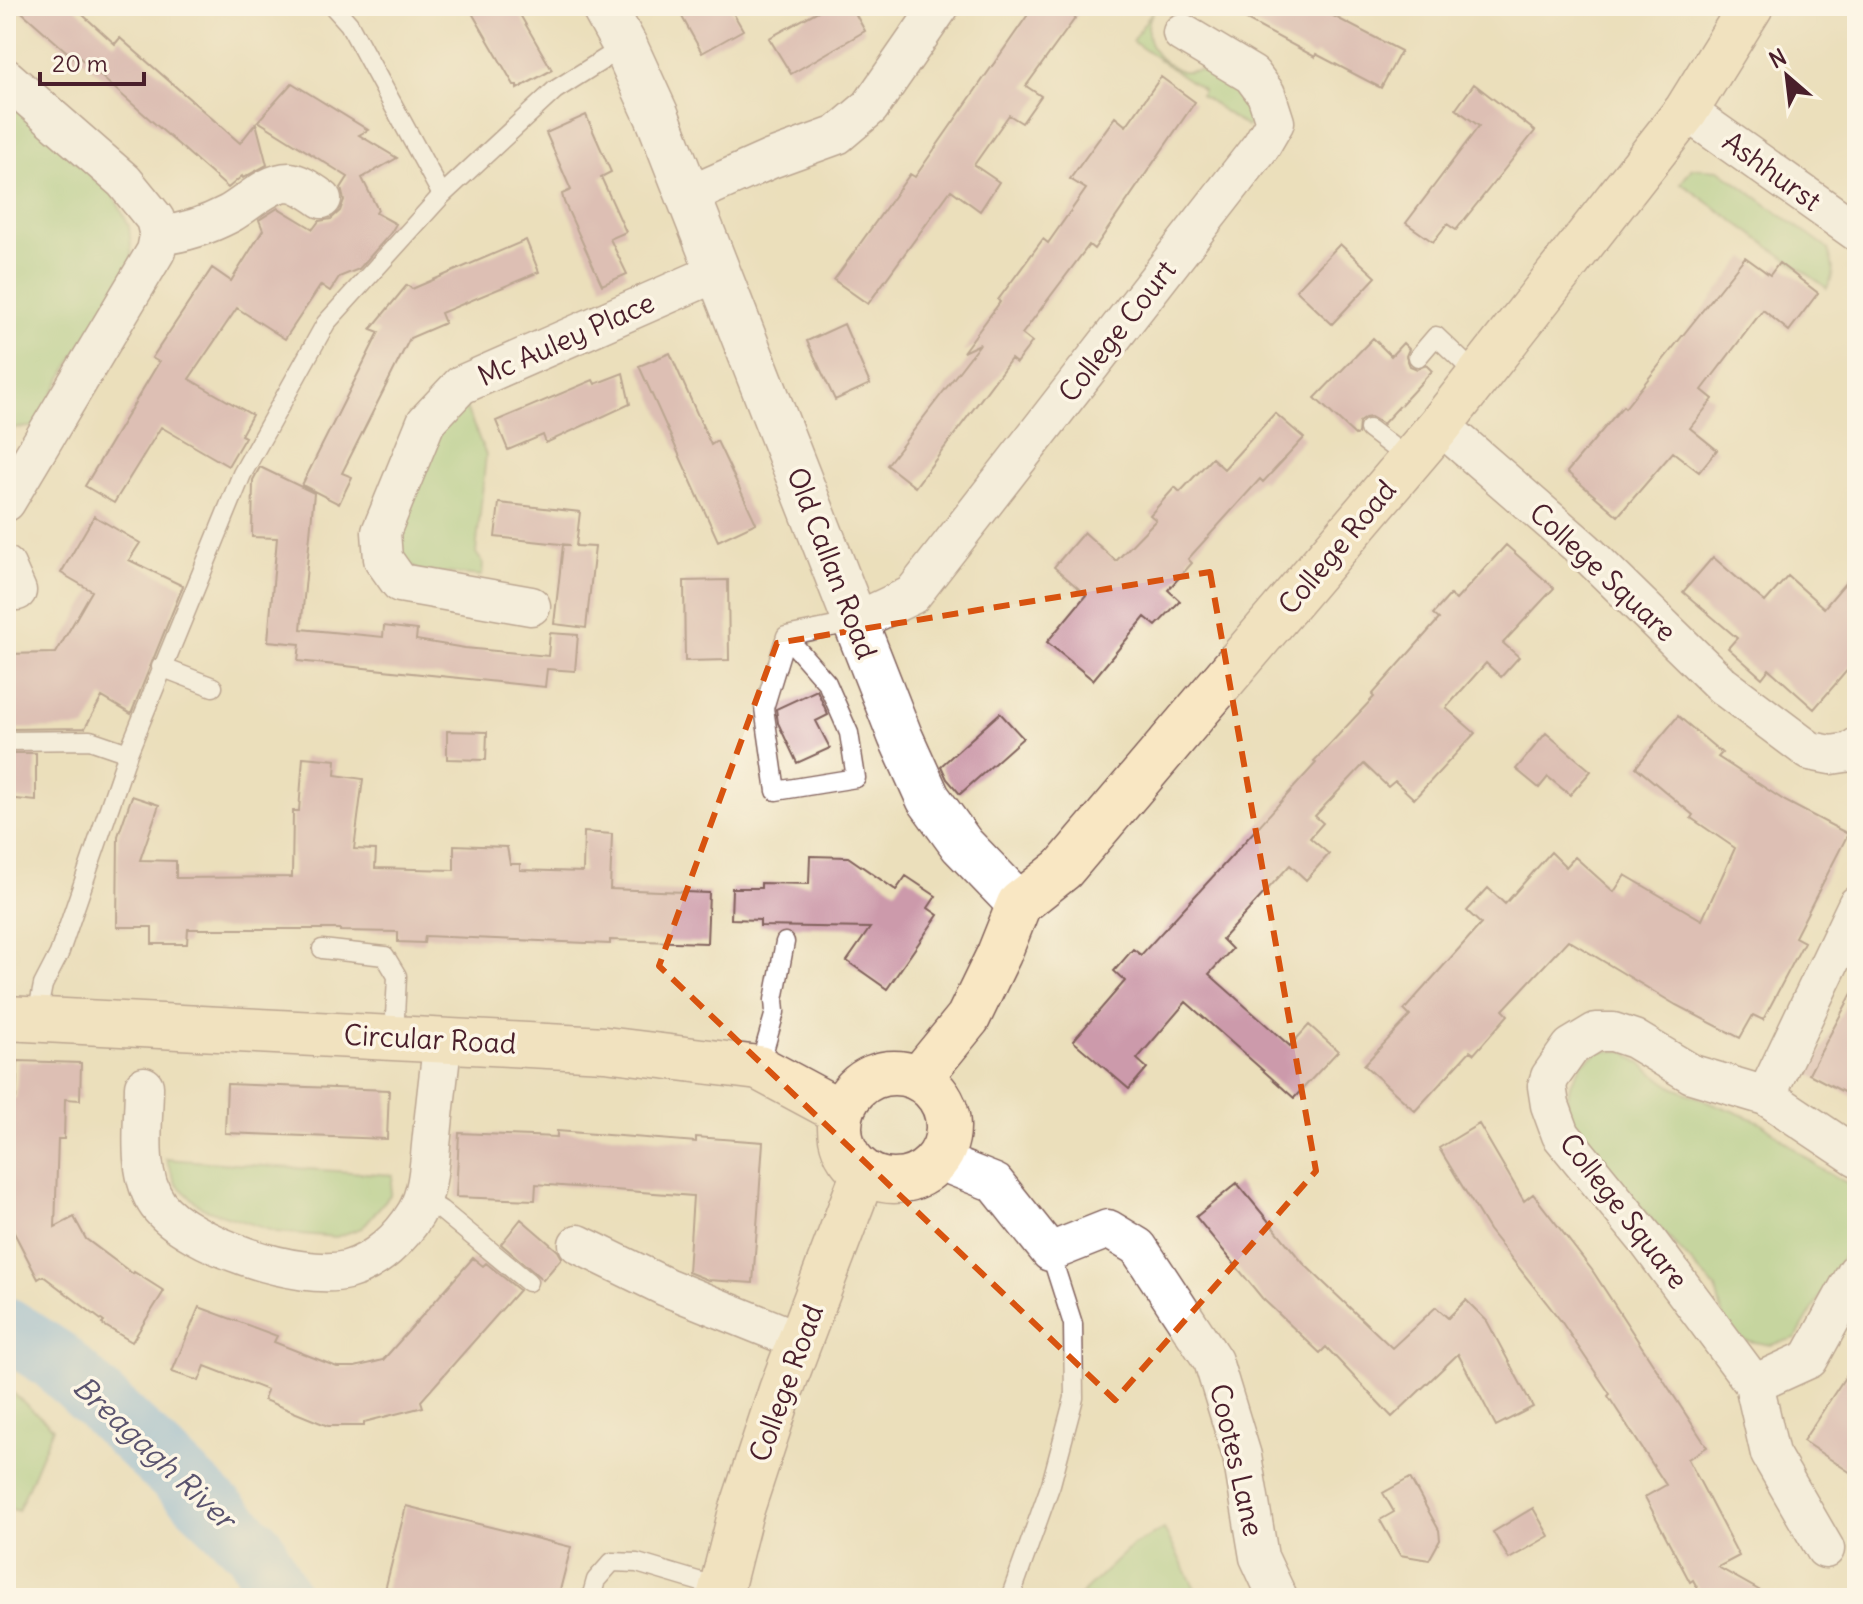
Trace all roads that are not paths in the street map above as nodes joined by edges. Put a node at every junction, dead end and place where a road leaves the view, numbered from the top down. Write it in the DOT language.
graph roads {
  1 [pos="333,6"];
  2 [pos="603,6"];
  3 [pos="940,6"];
  4 [pos="1751,6"];
  5 [pos="1182,33"];
  6 [pos="625,46"];
  7 [pos="6,78"];
  8 [pos="1686,111"];
  9 [pos="442,195"];
  10 [pos="688,196"];
  11 [pos="322,199"];
  12 [pos="1857,232"];
  13 [pos="159,236"];
  14 [pos="718,272"];
  15 [pos="1418,357"];
  16 [pos="1478,376"];
  17 [pos="1440,425"];
  18 [pos="1369,429"];
  19 [pos="1410,460"];
  20 [pos="6,502"];
  21 [pos="531,606"];
  22 [pos="855,622"];
  23 [pos="786,636"];
  24 [pos="161,667"];
  25 [pos="213,687"];
  26 [pos="6,741"];
  27 [pos="128,753"];
  28 [pos="1855,753"];
  29 [pos="1019,904"];
  30 [pos="1857,905"];
  31 [pos="785,942"];
  32 [pos="322,949"];
  33 [pos="21,1019"];
  34 [pos="394,1037"];
  35 [pos="443,1039"];
  36 [pos="759,1068"];
  37 [pos="919,1078"];
  38 [pos="144,1086"];
  39 [pos="1766,1096"];
  40 [pos="841,1112"];
  41 [pos="1857,1157"];
  42 [pos="937,1160"];
  43 [pos="864,1172"];
  44 [pos="422,1198"];
  45 [pos="578,1244"];
  46 [pos="1050,1252"];
  47 [pos="1857,1272"];
  48 [pos="528,1282"];
  49 [pos="800,1341"];
  50 [pos="1754,1384"];
  51 [pos="1825,1549"];
  52 [pos="720,1593"];
  53 [pos="591,1598"];
  54 [pos="1010,1598"];
  55 [pos="1278,1598"];
  1 -- 9 [label="lane"];
  2 -- 6 [label="street, Old Callan Road"];
  3 -- 10 [label="street"];
  4 -- 8 [label="main road, College Road"];
  5 -- 22 [label="street, College Court"];
  6 -- 9 [label="lane"];
  6 -- 10 [label="street, Old Callan Road"];
  7 -- 13 [label="street"];
  8 -- 12 [label="street, Ashhurst"];
  8 -- 16 [label="main road, College Road"];
  9 -- 24 [label="lane"];
  10 -- 14 [label="street, Old Callan Road"];
  11 -- 13 [label="street"];
  13 -- 20 [label="street"];
  14 -- 21 [label="street, Mc Auley Place"];
  14 -- 22 [label="street, Old Callan Road"];
  15 -- 16 [label="lane"];
  16 -- 17 [label="main road, College Road"];
  17 -- 19 [label="main road, College Road"];
  17 -- 28 [label="street, College Square"];
  18 -- 19 [label="lane"];
  19 -- 29 [label="main road, College Road"];
  22 -- 23 [label="lane"];
  22 -- 29 [label="street, Old Callan Road"];
  23 -- 23 [label="lane"];
  24 -- 25 [label="lane"];
  24 -- 27 [label="lane"];
  26 -- 27 [label="lane"];
  27 -- 33 [label="lane"];
  29 -- 37 [label="main road, College Road"];
  30 -- 39 [label="street"];
  31 -- 36 [label="lane"];
  32 -- 34 [label="lane"];
  33 -- 34 [label="main road, Circular Road"];
  34 -- 35 [label="main road, Circular Road"];
  35 -- 36 [label="main road, Circular Road"];
  35 -- 44 [label="street"];
  36 -- 40 [label="main road, Circular Road"];
  37 -- 40 [label="main road"];
  37 -- 42 [label="main road"];
  38 -- 44 [label="street"];
  39 -- 41 [label="street, College Square"];
  39 -- 50 [label="street, College Square"];
  40 -- 43 [label="main road"];
  42 -- 43 [label="main road"];
  42 -- 46 [label="street"];
  43 -- 49 [label="main road, College Road"];
  44 -- 48 [label="lane"];
  45 -- 49 [label="street"];
  46 -- 54 [label="lane"];
  46 -- 55 [label="street, Cootes Lane"];
  47 -- 50 [label="street"];
  49 -- 52 [label="main road, College Road"];
  50 -- 51 [label="street, College Square"];
  52 -- 53 [label="lane"];
}
